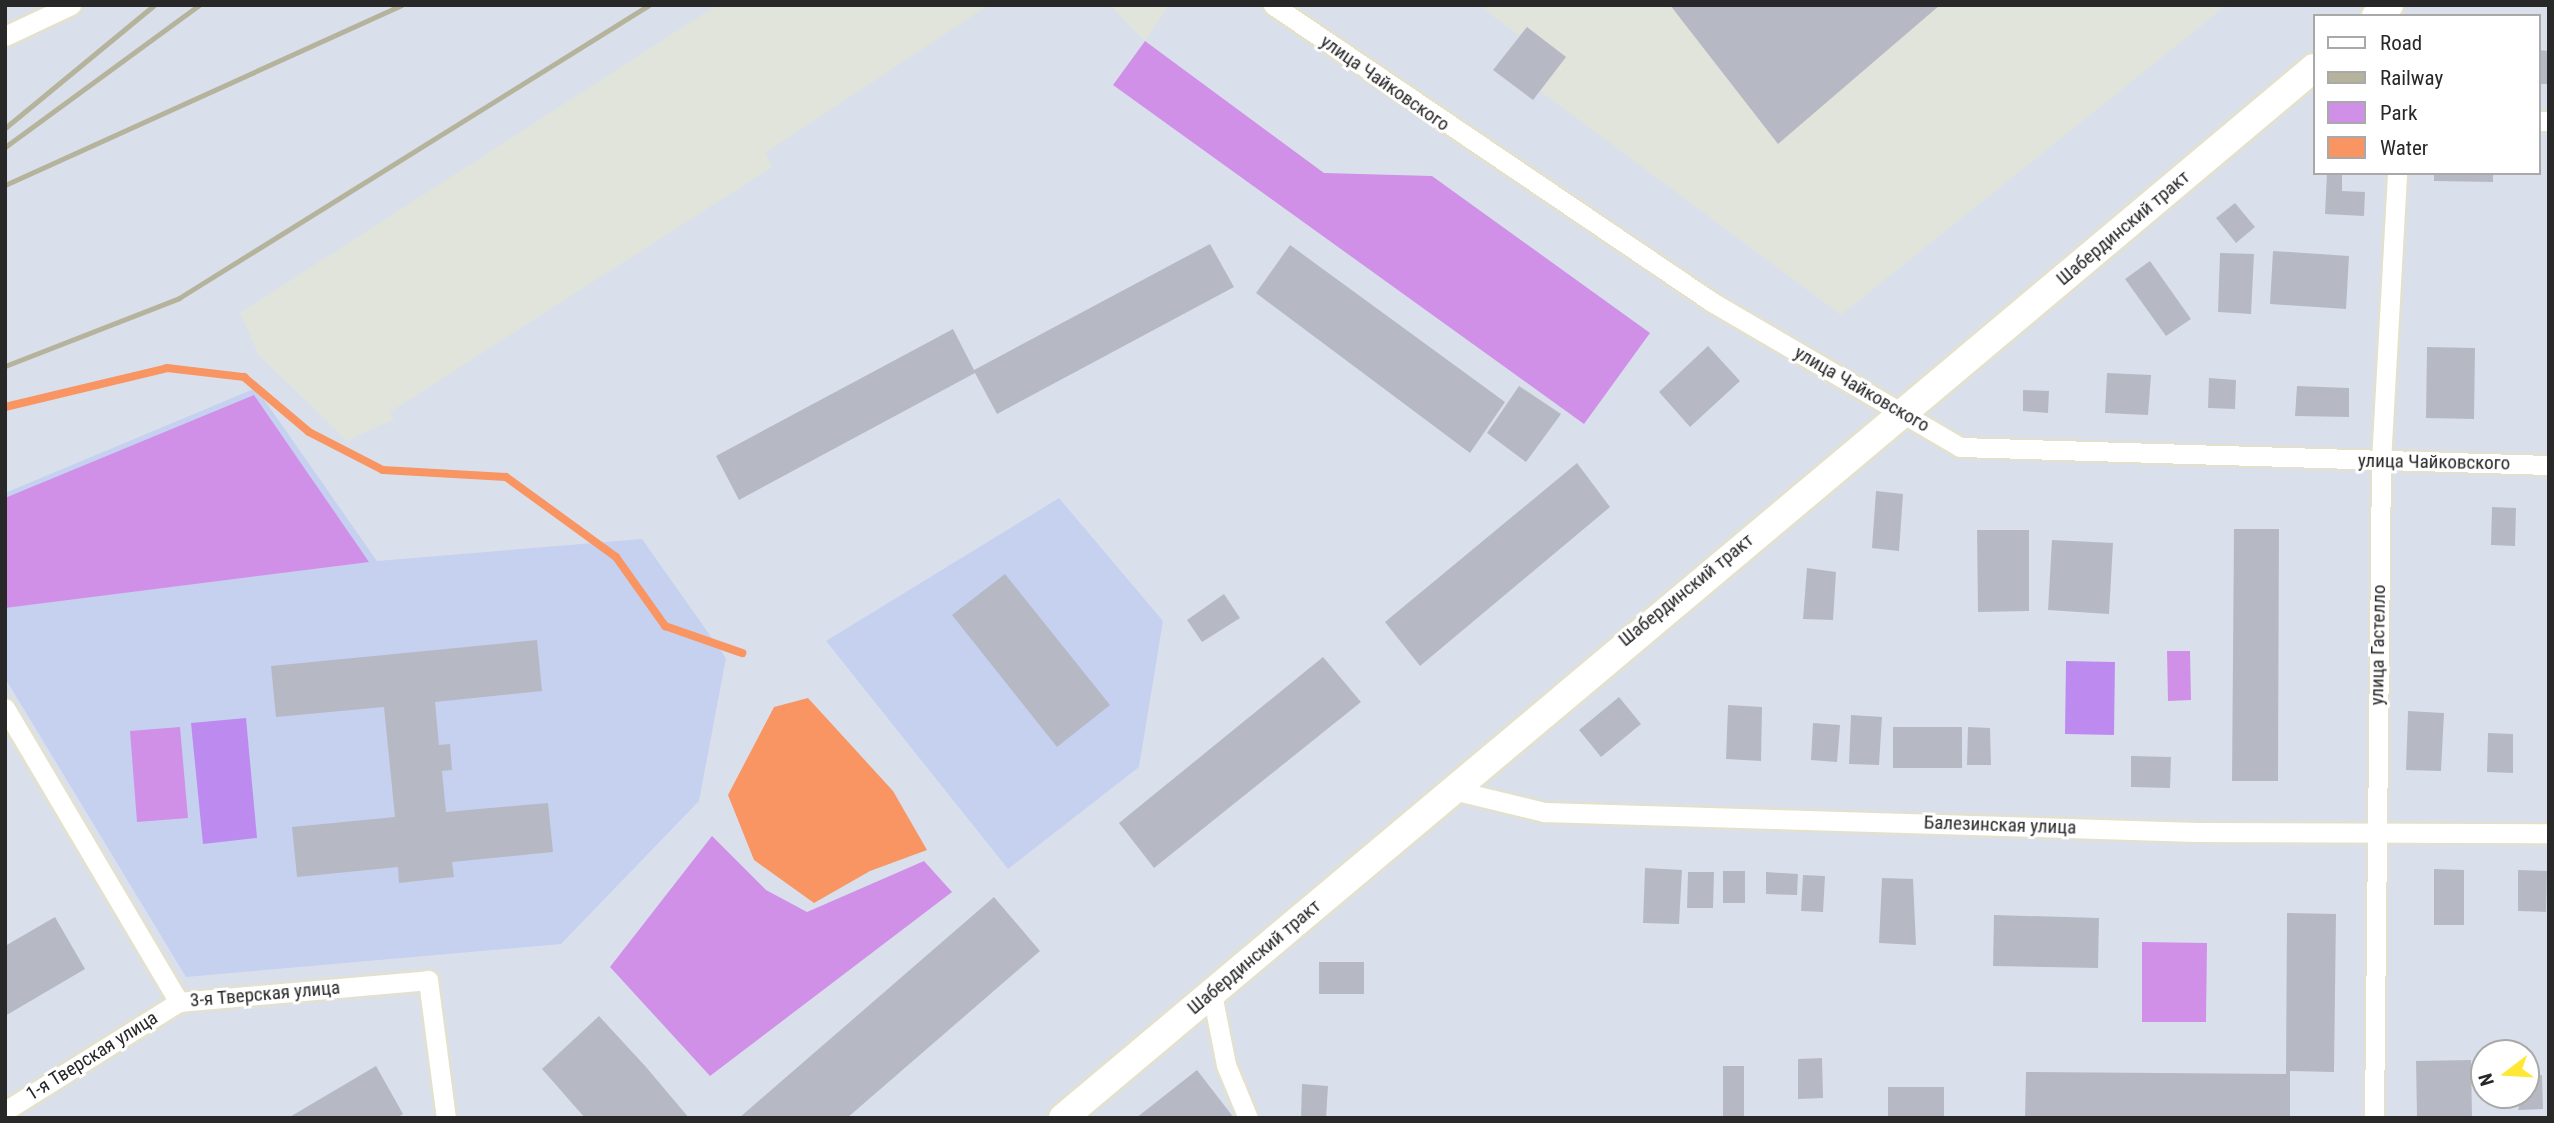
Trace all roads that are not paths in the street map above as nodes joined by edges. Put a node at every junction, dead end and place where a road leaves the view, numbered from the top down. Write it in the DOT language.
graph roads {
  1 [pos="71,5"];
  2 [pos="1273,5"];
  3 [pos="5,36"];
  4 [pos="2312,70"];
  5 [pos="2397,175"];
  6 [pos="1903,412"];
  7 [pos="2381,461"];
  8 [pos="2549,465"];
  9 [pos="5,708"];
  10 [pos="1453,790"];
  11 [pos="2375,833"];
  12 [pos="2549,833"];
  13 [pos="1212,994"];
  14 [pos="178,1002"];
  15 [pos="5,1111"];
  16 [pos="446,1118"];
  17 [pos="1063,1118"];
  18 [pos="1248,1118"];
  19 [pos="2374,1118"];
  1 -- 3 [label="street"];
  2 -- 6 [label="street, улица Чайковского"];
  4 -- 6 [label="main road, Шабердинский тракт"];
  5 -- 7 [label="street, улица Гастелло"];
  6 -- 7 [label="street, улица Чайковского"];
  6 -- 10 [label="main road, Шабердинский тракт"];
  7 -- 8 [label="street, улица Чайковского"];
  7 -- 11 [label="street, улица Гастелло"];
  9 -- 14 [label="street, 3-я Тверская улица"];
  10 -- 11 [label="street, Балезинская улица"];
  10 -- 13 [label="main road, Шабердинский тракт"];
  11 -- 12 [label="street, Балезинская улица"];
  11 -- 19 [label="street, улица Гастелло"];
  13 -- 17 [label="main road, Шабердинский тракт"];
  13 -- 18 [label="street"];
  14 -- 15 [label="street, 1-я Тверская улица"];
  14 -- 16 [label="street, 3-я Тверская улица"];
}
